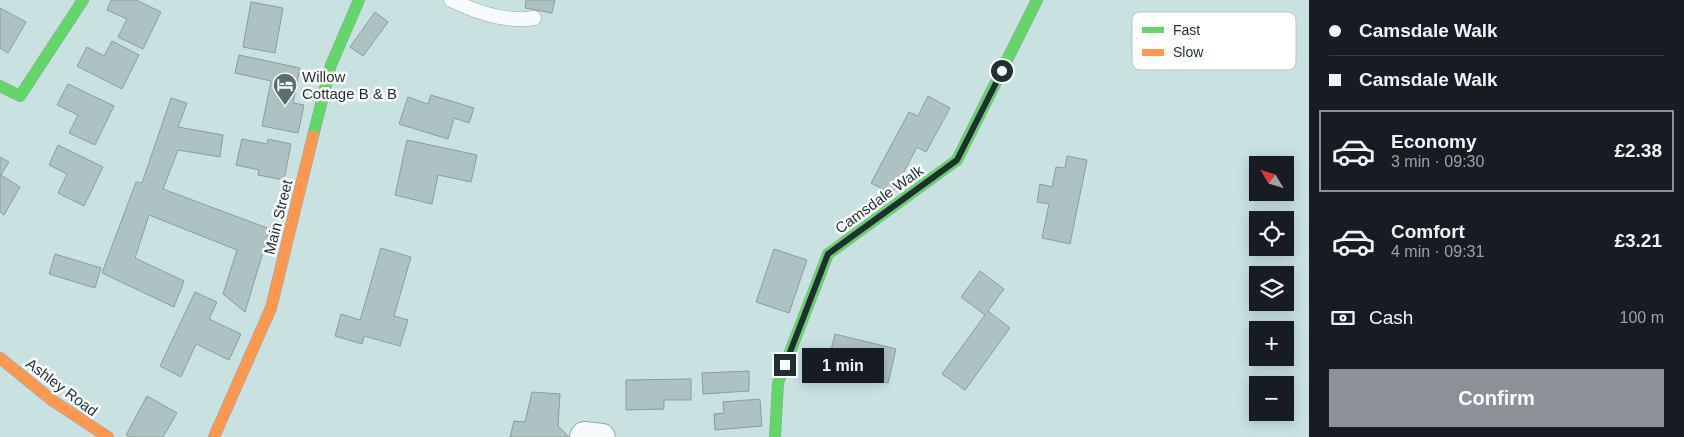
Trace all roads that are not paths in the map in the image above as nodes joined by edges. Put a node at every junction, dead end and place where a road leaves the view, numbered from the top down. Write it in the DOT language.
graph roads {
  1 [pos="83,0"];
  2 [pos="359,0"];
  3 [pos="451,0"];
  4 [pos="1037,0"];
  5 [pos="534,18"];
  6 [pos="0,86"];
  7 [pos="0,358"];
  8 [pos="108,437"];
  9 [pos="214,437"];
  10 [pos="583,437"];
  11 [pos="602,437"];
  12 [pos="775,437"];
  1 -- 6 [label="street"];
  2 -- 9 [label="street, Main Street"];
  3 -- 5 [label="lane"];
  4 -- 12 [label="street, Camsdale Walk"];
  7 -- 8 [label="street, Ashley Road"];
  10 -- 11 [label="street"];
}
